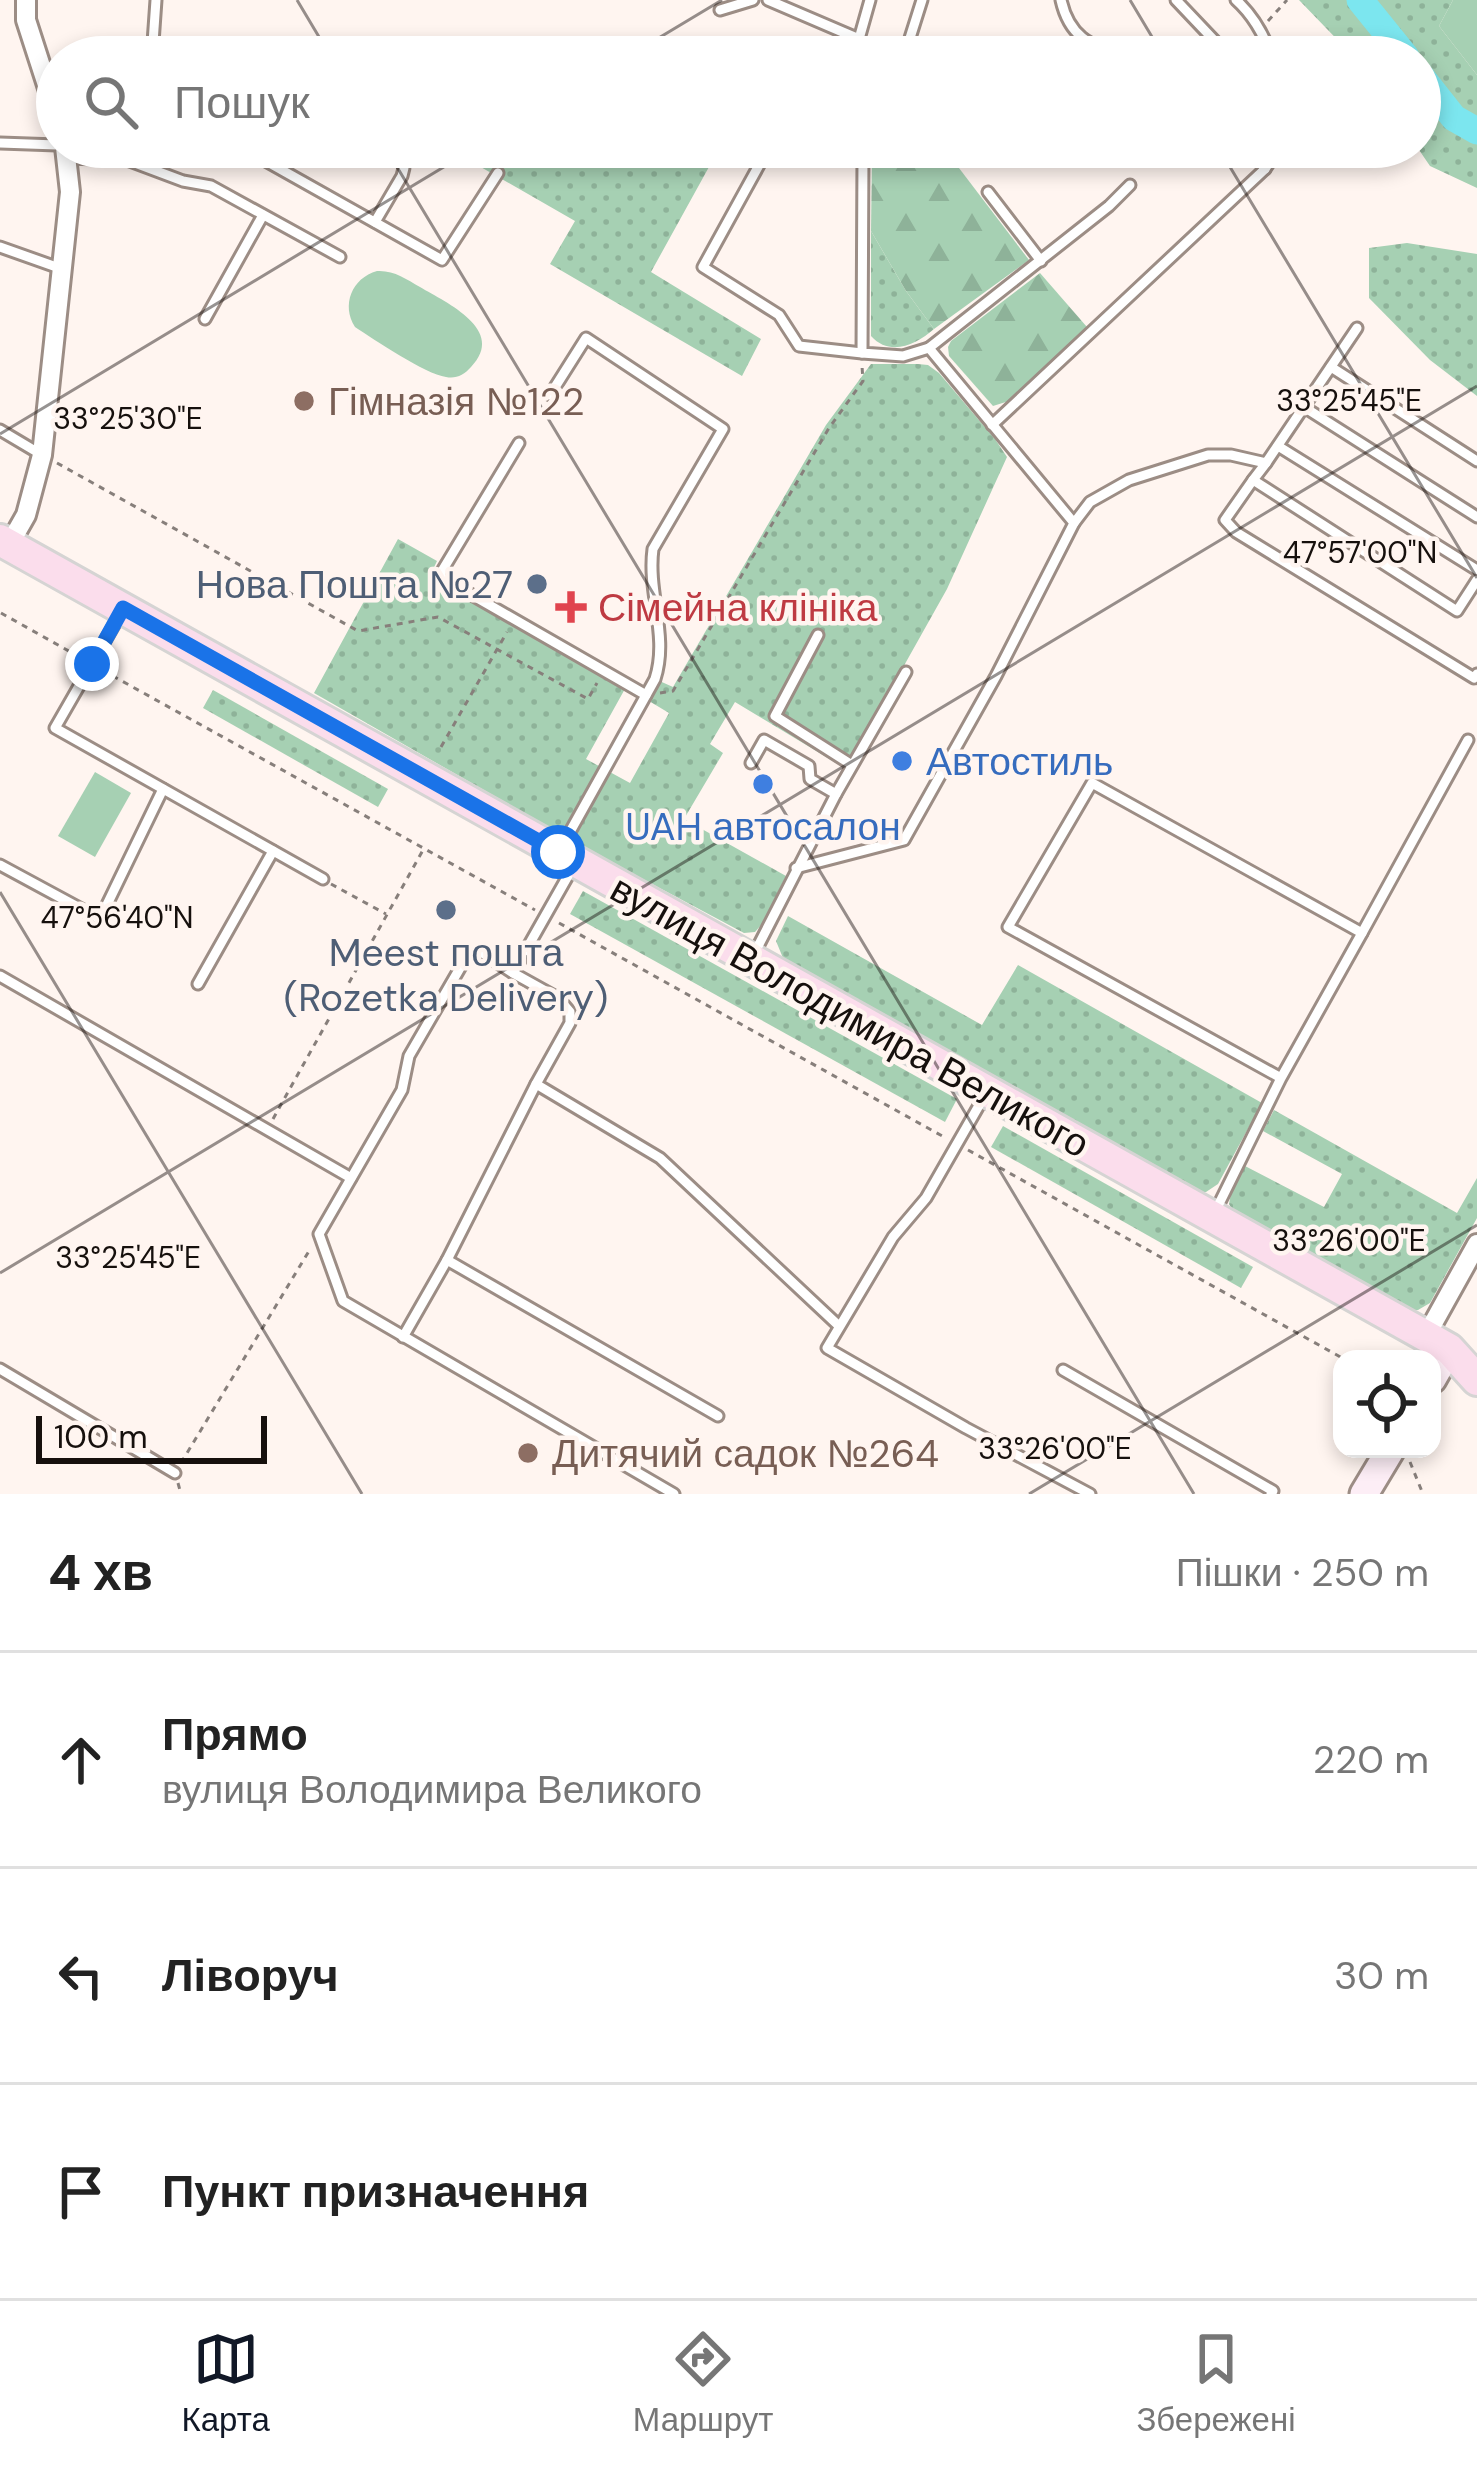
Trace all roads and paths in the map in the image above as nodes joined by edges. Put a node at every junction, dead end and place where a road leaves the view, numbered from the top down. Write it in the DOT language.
graph roads {
  1 [pos="26,0"];
  2 [pos="156,0"];
  3 [pos="753,0"];
  4 [pos="768,0"];
  5 [pos="870,0"];
  6 [pos="922,0"];
  7 [pos="1061,0"];
  8 [pos="1176,0"];
  9 [pos="1236,0"];
  10 [pos="1287,0"];
  11 [pos="720,10"];
  12 [pos="1274,13"];
  13 [pos="153,36"];
  14 [pos="852,36"];
  15 [pos="860,36"];
  16 [pos="911,36"];
  17 [pos="1080,36"];
  18 [pos="1210,36"];
  19 [pos="1265,36"];
  20 [pos="36,51"];
  21 [pos="0,143"];
  22 [pos="36,147"];
  23 [pos="66,168"];
  24 [pos="152,168"];
  25 [pos="279,168"];
  26 [pos="404,168"];
  27 [pos="757,168"];
  28 [pos="864,168"];
  29 [pos="1265,169"];
  30 [pos="498,173"];
  31 [pos="1130,184"];
  32 [pos="988,192"];
  33 [pos="263,215"];
  34 [pos="375,222"];
  35 [pos="0,247"];
  36 [pos="340,257"];
  37 [pos="1041,261"];
  38 [pos="62,269"];
  39 [pos="205,319"];
  40 [pos="1357,328"];
  41 [pos="929,349"];
  42 [pos="862,353"];
  43 [pos="1331,367"];
  44 [pos="550,394"];
  45 [pos="1304,406"];
  46 [pos="992,424"];
  47 [pos="0,430"];
  48 [pos="519,442"];
  49 [pos="1278,446"];
  50 [pos="42,455"];
  51 [pos="1477,460"];
  52 [pos="1266,463"];
  53 [pos="1253,481"];
  54 [pos="1477,517"];
  55 [pos="1074,523"];
  56 [pos="3,549"];
  57 [pos="1477,570"];
  58 [pos="1477,580"];
  59 [pos="123,608"];
  60 [pos="1,614"];
  61 [pos="514,620"];
  62 [pos="818,635"];
  63 [pos="498,649"];
  64 [pos="92,664"];
  65 [pos="603,670"];
  66 [pos="906,672"];
  67 [pos="1477,674"];
  68 [pos="646,695"];
  69 [pos="1468,740"];
  70 [pos="441,747"];
  71 [pos="751,763"];
  72 [pos="852,765"];
  73 [pos="163,789"];
  74 [pos="836,794"];
  75 [pos="424,848"];
  76 [pos="273,851"];
  77 [pos="567,857"];
  78 [pos="0,865"];
  79 [pos="796,868"];
  80 [pos="323,879"];
  81 [pos="387,915"];
  82 [pos="544,915"];
  83 [pos="1362,933"];
  84 [pos="750,961"];
  85 [pos="513,973"];
  86 [pos="0,976"];
  87 [pos="198,984"];
  88 [pos="1281,1078"];
  89 [pos="536,1084"];
  90 [pos="987,1092"];
  91 [pos="268,1130"];
  92 [pos="957,1144"];
  93 [pos="351,1178"];
  94 [pos="1213,1217"];
  95 [pos="320,1234"];
  96 [pos="1477,1244"];
  97 [pos="448,1260"];
  98 [pos="839,1326"];
  99 [pos="404,1336"];
  100 [pos="1451,1347"];
  101 [pos="1333,1353"];
  102 [pos="0,1369"];
  103 [pos="1063,1370"];
  104 [pos="1477,1381"];
  105 [pos="718,1416"];
  106 [pos="1386,1458"];
  107 [pos="1409,1458"];
  108 [pos="175,1473"];
  109 [pos="181,1494"];
  110 [pos="674,1494"];
  111 [pos="1090,1494"];
  112 [pos="1271,1494"];
  113 [pos="1364,1494"];
  114 [pos="1423,1494"];
  1 -- 20 [label="street"];
  2 -- 13 [label="lane"];
  3 -- 11 [label="lane"];
  4 -- 14 [label="lane"];
  5 -- 15 [label="lane"];
  6 -- 16 [label="lane"];
  7 -- 17 [label="lane"];
  8 -- 18 [label="lane"];
  9 -- 19 [label="lane"];
  10 -- 12 [label="path"];
  21 -- 22 [label="lane"];
  23 -- 38 [label="street"];
  24 -- 33 [label="lane"];
  25 -- 34 [label="lane"];
  26 -- 34 [label="lane"];
  27 -- 42 [label="lane"];
  28 -- 42 [label="lane"];
  29 -- 46 [label="lane"];
  30 -- 34 [label="lane"];
  31 -- 37 [label="lane"];
  32 -- 37 [label="lane"];
  33 -- 36 [label="lane"];
  33 -- 39 [label="lane"];
  35 -- 38 [label="lane"];
  37 -- 41 [label="lane"];
  38 -- 50 [label="street"];
  40 -- 43 [label="lane"];
  41 -- 42 [label="lane"];
  41 -- 46 [label="lane"];
  42 -- 68 [label="path"];
  43 -- 45 [label="lane"];
  43 -- 51 [label="lane"];
  44 -- 68 [label="lane"];
  45 -- 49 [label="lane"];
  45 -- 54 [label="lane"];
  46 -- 55 [label="lane"];
  47 -- 50 [label="lane"];
  48 -- 61 [label="lane"];
  49 -- 52 [label="lane"];
  49 -- 57 [label="lane"];
  50 -- 56 [label="street"];
  50 -- 63 [label="path"];
  52 -- 53 [label="lane"];
  52 -- 55 [label="lane"];
  53 -- 58 [label="lane"];
  53 -- 67 [label="lane"];
  55 -- 79 [label="lane"];
  56 -- 59 [label="main road, вулиця Володимира Великого"];
  59 -- 64 [label="lane"];
  59 -- 77 [label="main road, вулиця Володимира Великого"];
  60 -- 64 [label="path"];
  61 -- 63 [label="path"];
  61 -- 65 [label="lane"];
  62 -- 72 [label="lane"];
  63 -- 65 [label="path"];
  63 -- 70 [label="path"];
  64 -- 73 [label="lane"];
  64 -- 75 [label="path"];
  65 -- 68 [label="lane"];
  66 -- 72 [label="lane"];
  68 -- 77 [label="lane"];
  69 -- 83 [label="lane"];
  71 -- 74 [label="lane"];
  72 -- 74 [label="lane"];
  73 -- 76 [label="lane"];
  73 -- 78 [label="lane"];
  74 -- 79 [label="lane"];
  75 -- 81 [label="path"];
  75 -- 82 [label="path"];
  76 -- 80 [label="lane"];
  76 -- 87 [label="lane"];
  77 -- 82 [label="lane"];
  77 -- 84 [label="main road, вулиця Володимира Великого"];
  79 -- 84 [label="lane"];
  80 -- 81 [label="path"];
  81 -- 91 [label="path"];
  82 -- 85 [label="lane"];
  82 -- 92 [label="path"];
  83 -- 88 [label="lane"];
  83 -- 88 [label="lane"];
  84 -- 90 [label="main road, вулиця Володимира Великого"];
  85 -- 89 [label="lane"];
  85 -- 93 [label="lane"];
  86 -- 91 [label="lane"];
  88 -- 94 [label="lane"];
  89 -- 97 [label="lane"];
  89 -- 98 [label="lane"];
  90 -- 92 [label="lane"];
  90 -- 94 [label="main road, вулиця Володимира Великого"];
  91 -- 93 [label="lane"];
  92 -- 98 [label="lane"];
  92 -- 101 [label="path"];
  93 -- 95 [label="lane"];
  94 -- 100 [label="main road, вулиця Володимира Великого"];
  95 -- 99 [label="lane"];
  95 -- 108 [label="path"];
  96 -- 100 [label="street"];
  97 -- 99 [label="lane"];
  97 -- 105 [label="lane"];
  98 -- 111 [label="lane"];
  99 -- 110 [label="lane"];
  100 -- 104 [label="main road, вулиця Володимира Великого"];
  102 -- 108 [label="lane"];
  103 -- 112 [label="lane"];
  106 -- 113 [label="street"];
  107 -- 114 [label="path"];
  108 -- 109 [label="path"];
}
